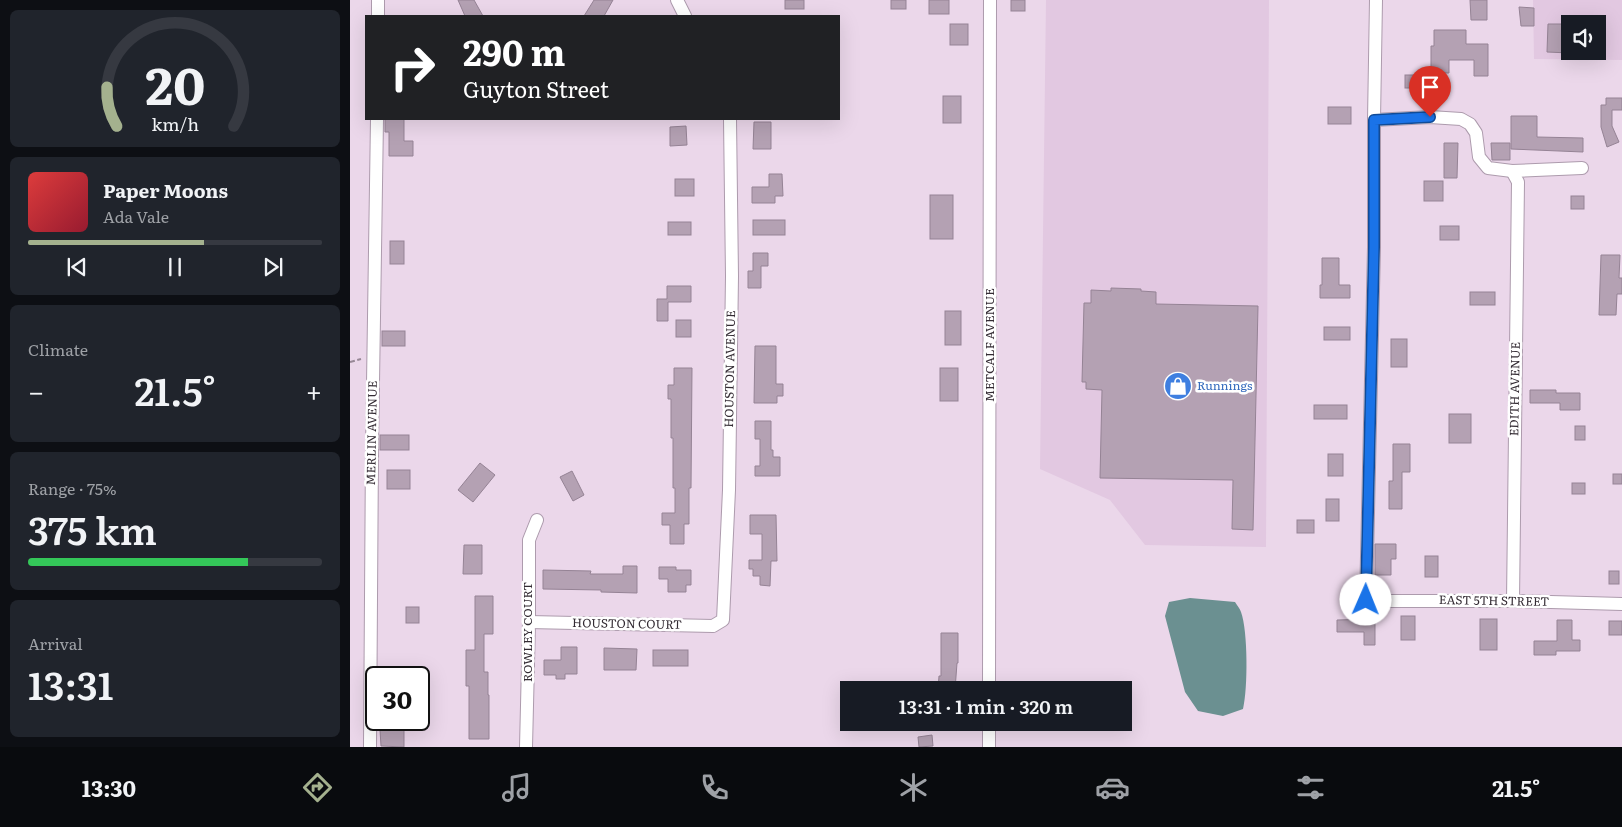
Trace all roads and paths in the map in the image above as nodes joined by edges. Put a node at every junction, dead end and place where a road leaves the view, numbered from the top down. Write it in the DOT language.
graph roads {
  1 [pos="378,0"];
  2 [pos="677,0"];
  3 [pos="990,0"];
  4 [pos="1376,0"];
  5 [pos="378,15"];
  6 [pos="684,15"];
  7 [pos="377,120"];
  8 [pos="730,120"];
  9 [pos="1374,120"];
  10 [pos="1582,168"];
  11 [pos="1515,175"];
  12 [pos="537,520"];
  13 [pos="1513,601"];
  14 [pos="1622,604"];
  15 [pos="723,620"];
  16 [pos="529,622"];
  17 [pos="989,681"];
  18 [pos="989,731"];
  19 [pos="370,747"];
  20 [pos="526,747"];
  21 [pos="989,747"];
  1 -- 5 [label="street"];
  2 -- 6 [label="street"];
  3 -- 17 [label="street, METCALF AVENUE"];
  4 -- 9 [label="street"];
  7 -- 19 [label="street, MERLIN AVENUE"];
  8 -- 15 [label="street, HOUSTON AVENUE"];
  9 -- 11 [label="street"];
  9 -- 13 [label="street, EAST 5TH STREET"];
  10 -- 11 [label="street"];
  11 -- 13 [label="street, EDITH AVENUE"];
  12 -- 16 [label="street, ROWLEY COURT"];
  13 -- 14 [label="street, EAST 5TH STREET"];
  15 -- 16 [label="street, HOUSTON COURT"];
  16 -- 20 [label="street, ROWLEY COURT"];
  18 -- 21 [label="street"];
}
